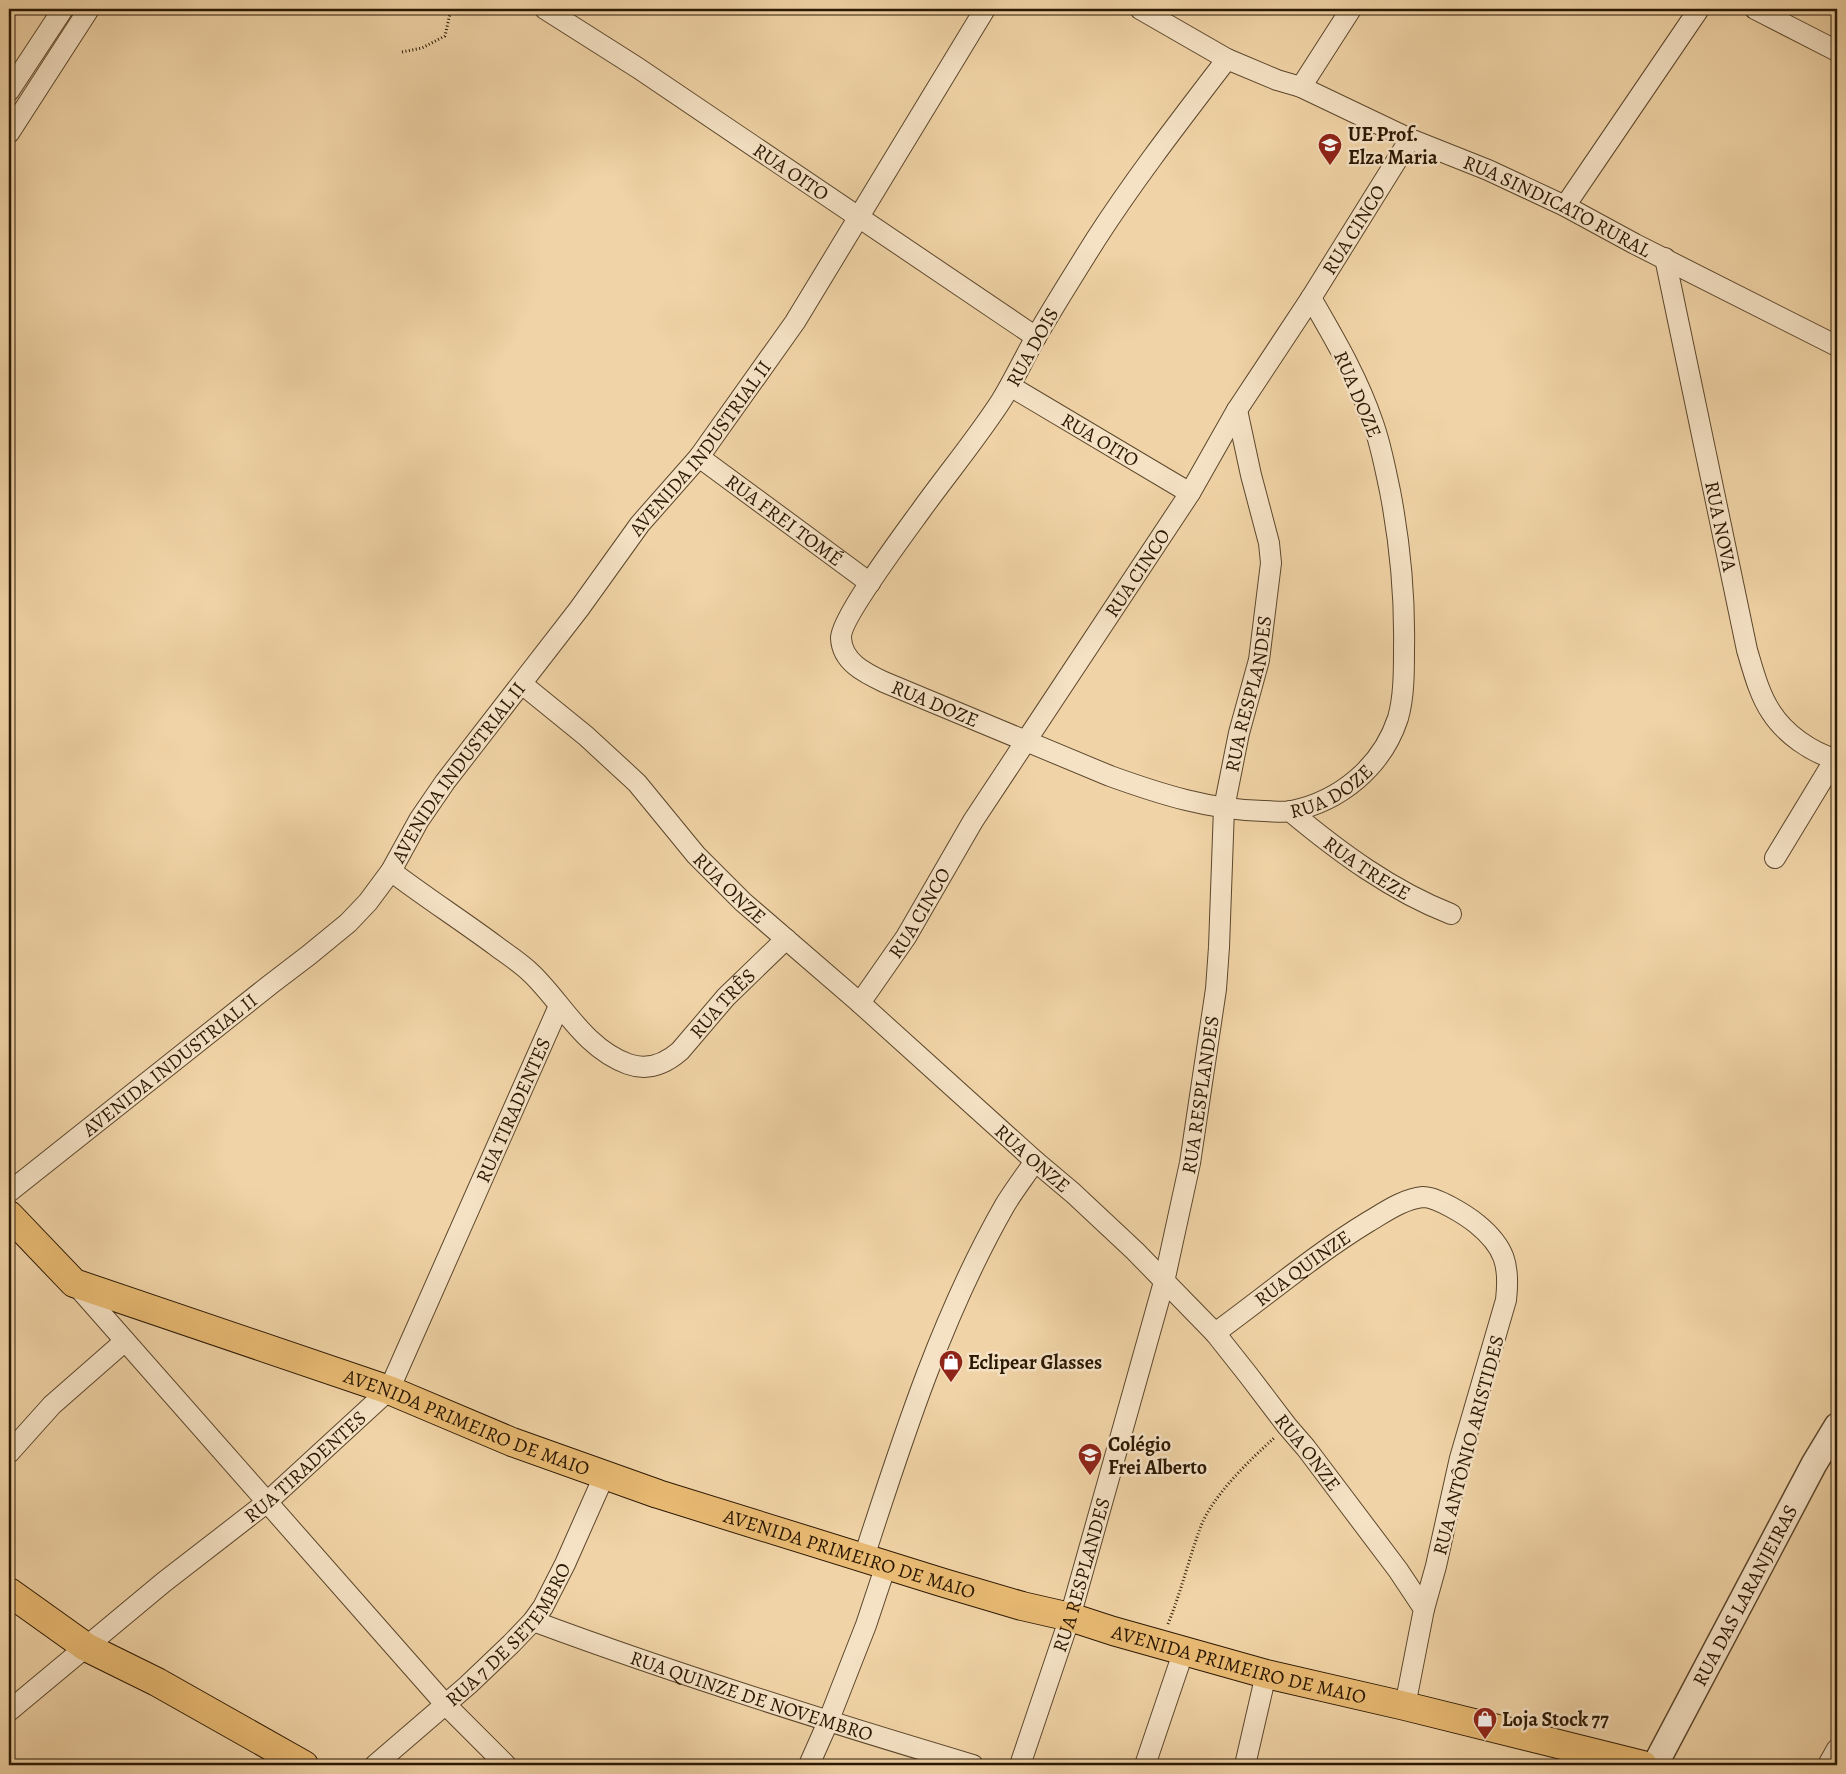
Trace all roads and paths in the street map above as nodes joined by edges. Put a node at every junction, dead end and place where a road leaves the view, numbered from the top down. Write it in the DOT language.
graph roads {
  1 [pos="63,9"];
  2 [pos="89,9"];
  3 [pos="451,9"];
  4 [pos="545,9"];
  5 [pos="985,9"];
  6 [pos="1140,9"];
  7 [pos="1351,9"];
  8 [pos="1699,9"];
  9 [pos="1755,9"];
  10 [pos="1837,51"];
  11 [pos="402,52"];
  12 [pos="1227,59"];
  13 [pos="1301,87"];
  14 [pos="9,91"];
  15 [pos="9,133"];
  16 [pos="1410,139"];
  17 [pos="1565,206"];
  18 [pos="859,217"];
  19 [pos="1665,258"];
  20 [pos="1311,298"];
  21 [pos="1036,337"];
  22 [pos="1837,346"];
  23 [pos="1010,386"];
  24 [pos="1237,410"];
  25 [pos="699,457"];
  26 [pos="1190,493"];
  27 [pos="870,582"];
  28 [pos="841,637"];
  29 [pos="522,684"];
  30 [pos="1026,741"];
  31 [pos="1836,759"];
  32 [pos="1224,808"];
  33 [pos="1290,812"];
  34 [pos="1775,858"];
  35 [pos="390,871"];
  36 [pos="1451,914"];
  37 [pos="786,938"];
  38 [pos="860,1003"];
  39 [pos="559,1006"];
  40 [pos="656,1066"];
  41 [pos="1035,1161"];
  42 [pos="9,1192"];
  43 [pos="9,1215"];
  44 [pos="1508,1280"];
  45 [pos="1164,1282"];
  46 [pos="74,1284"];
  47 [pos="1215,1333"];
  48 [pos="125,1341"];
  49 [pos="389,1390"];
  50 [pos="1287,1426"];
  51 [pos="1837,1426"];
  52 [pos="9,1453"];
  53 [pos="604,1476"];
  54 [pos="266,1503"];
  55 [pos="875,1561"];
  56 [pos="9,1592"];
  57 [pos="1424,1609"];
  58 [pos="1070,1617"];
  59 [pos="533,1621"];
  60 [pos="86,1647"];
  61 [pos="1172,1647"];
  62 [pos="1266,1674"];
  63 [pos="445,1704"];
  64 [pos="1405,1706"];
  65 [pos="9,1711"];
  66 [pos="828,1722"];
  67 [pos="1837,1749"];
  68 [pos="304,1765"];
  69 [pos="375,1765"];
  70 [pos="506,1765"];
  71 [pos="808,1765"];
  72 [pos="973,1765"];
  73 [pos="1020,1765"];
  74 [pos="1144,1765"];
  75 [pos="1245,1765"];
  76 [pos="1643,1765"];
  77 [pos="1655,1765"];
  78 [pos="1828,1765"];
  1 -- 14 [label="street"];
  2 -- 15 [label="street"];
  3 -- 11 [label="path"];
  4 -- 18 [label="street, RUA OITO"];
  5 -- 18 [label="street, AVENIDA INDUSTRIAL II"];
  6 -- 12 [label="street, RUA SINDICATO RURAL"];
  7 -- 13 [label="street"];
  8 -- 17 [label="street"];
  9 -- 10 [label="street"];
  12 -- 13 [label="street, RUA SINDICATO RURAL"];
  12 -- 21 [label="street, RUA DOIS"];
  13 -- 16 [label="street, RUA SINDICATO RURAL"];
  16 -- 17 [label="street, RUA SINDICATO RURAL"];
  16 -- 20 [label="street, RUA CINCO"];
  17 -- 19 [label="street, RUA SINDICATO RURAL"];
  18 -- 21 [label="street, RUA OITO"];
  18 -- 25 [label="street, AVENIDA INDUSTRIAL II"];
  19 -- 22 [label="street, RUA SINDICATO RURAL"];
  19 -- 31 [label="street, RUA NOVA"];
  20 -- 24 [label="street, RUA CINCO"];
  20 -- 33 [label="street, RUA DOZE"];
  21 -- 23 [label="street, RUA DOIS"];
  23 -- 26 [label="street, RUA OITO"];
  23 -- 27 [label="street, RUA DOIS"];
  24 -- 26 [label="street, RUA CINCO"];
  24 -- 32 [label="street, RUA RESPLANDES"];
  25 -- 27 [label="street, RUA FREI TOMÉ"];
  25 -- 29 [label="street, AVENIDA INDUSTRIAL II"];
  26 -- 30 [label="street, RUA CINCO"];
  27 -- 28 [label="street, RUA DOIS"];
  28 -- 30 [label="street, RUA DOZE"];
  29 -- 35 [label="street, AVENIDA INDUSTRIAL II"];
  29 -- 37 [label="street, RUA ONZE"];
  30 -- 32 [label="street, RUA DOZE"];
  30 -- 38 [label="street, RUA CINCO"];
  31 -- 34 [label="street"];
  32 -- 33 [label="street, RUA DOZE"];
  32 -- 45 [label="street, RUA RESPLANDES"];
  33 -- 36 [label="street, RUA TREZE"];
  35 -- 39 [label="street, AVENIDA INDUSTRIAL II"];
  35 -- 42 [label="street, AVENIDA INDUSTRIAL II"];
  37 -- 38 [label="street, RUA ONZE"];
  37 -- 40 [label="street, RUA TRÊS"];
  38 -- 41 [label="street, RUA ONZE"];
  39 -- 40 [label="street, AVENIDA INDUSTRIAL II"];
  39 -- 49 [label="street, RUA TIRADENTES"];
  41 -- 45 [label="street, RUA ONZE"];
  41 -- 55 [label="street"];
  43 -- 46 [label="main road"];
  44 -- 47 [label="street, RUA QUINZE"];
  44 -- 57 [label="street, RUA ANTÔNIO ARISTIDES"];
  45 -- 47 [label="street, RUA ONZE"];
  45 -- 58 [label="street, RUA RESPLANDES"];
  46 -- 48 [label="street"];
  46 -- 49 [label="main road, AVENIDA PRIMEIRO DE MAIO"];
  47 -- 50 [label="street, RUA ONZE"];
  48 -- 52 [label="street"];
  48 -- 54 [label="street"];
  49 -- 53 [label="main road, AVENIDA PRIMEIRO DE MAIO"];
  49 -- 54 [label="street, RUA TIRADENTES"];
  50 -- 57 [label="street, RUA ONZE"];
  50 -- 61 [label="path"];
  51 -- 77 [label="street, RUA DAS LARANJEIRAS"];
  53 -- 55 [label="main road, AVENIDA PRIMEIRO DE MAIO"];
  53 -- 59 [label="street, RUA 7 DE SETEMBRO"];
  54 -- 60 [label="street, RUA TIRADENTES"];
  54 -- 63 [label="street"];
  55 -- 58 [label="main road, AVENIDA PRIMEIRO DE MAIO"];
  55 -- 66 [label="street"];
  56 -- 60 [label="main road"];
  57 -- 64 [label="street"];
  58 -- 61 [label="main road, AVENIDA PRIMEIRO DE MAIO"];
  58 -- 73 [label="street, RUA RESPLANDES"];
  59 -- 63 [label="street, RUA 7 DE SETEMBRO"];
  59 -- 66 [label="street, RUA QUINZE DE NOVEMBRO"];
  60 -- 65 [label="street, RUA TIRADENTES"];
  60 -- 68 [label="main road"];
  61 -- 62 [label="main road, AVENIDA PRIMEIRO DE MAIO"];
  61 -- 74 [label="street"];
  62 -- 64 [label="main road, AVENIDA PRIMEIRO DE MAIO"];
  62 -- 75 [label="street"];
  63 -- 69 [label="street, RUA 7 DE SETEMBRO"];
  63 -- 70 [label="street"];
  64 -- 76 [label="main road, AVENIDA PRIMEIRO DE MAIO"];
  66 -- 71 [label="street"];
  66 -- 72 [label="street, RUA QUINZE DE NOVEMBRO"];
  67 -- 78 [label="street"];
}
